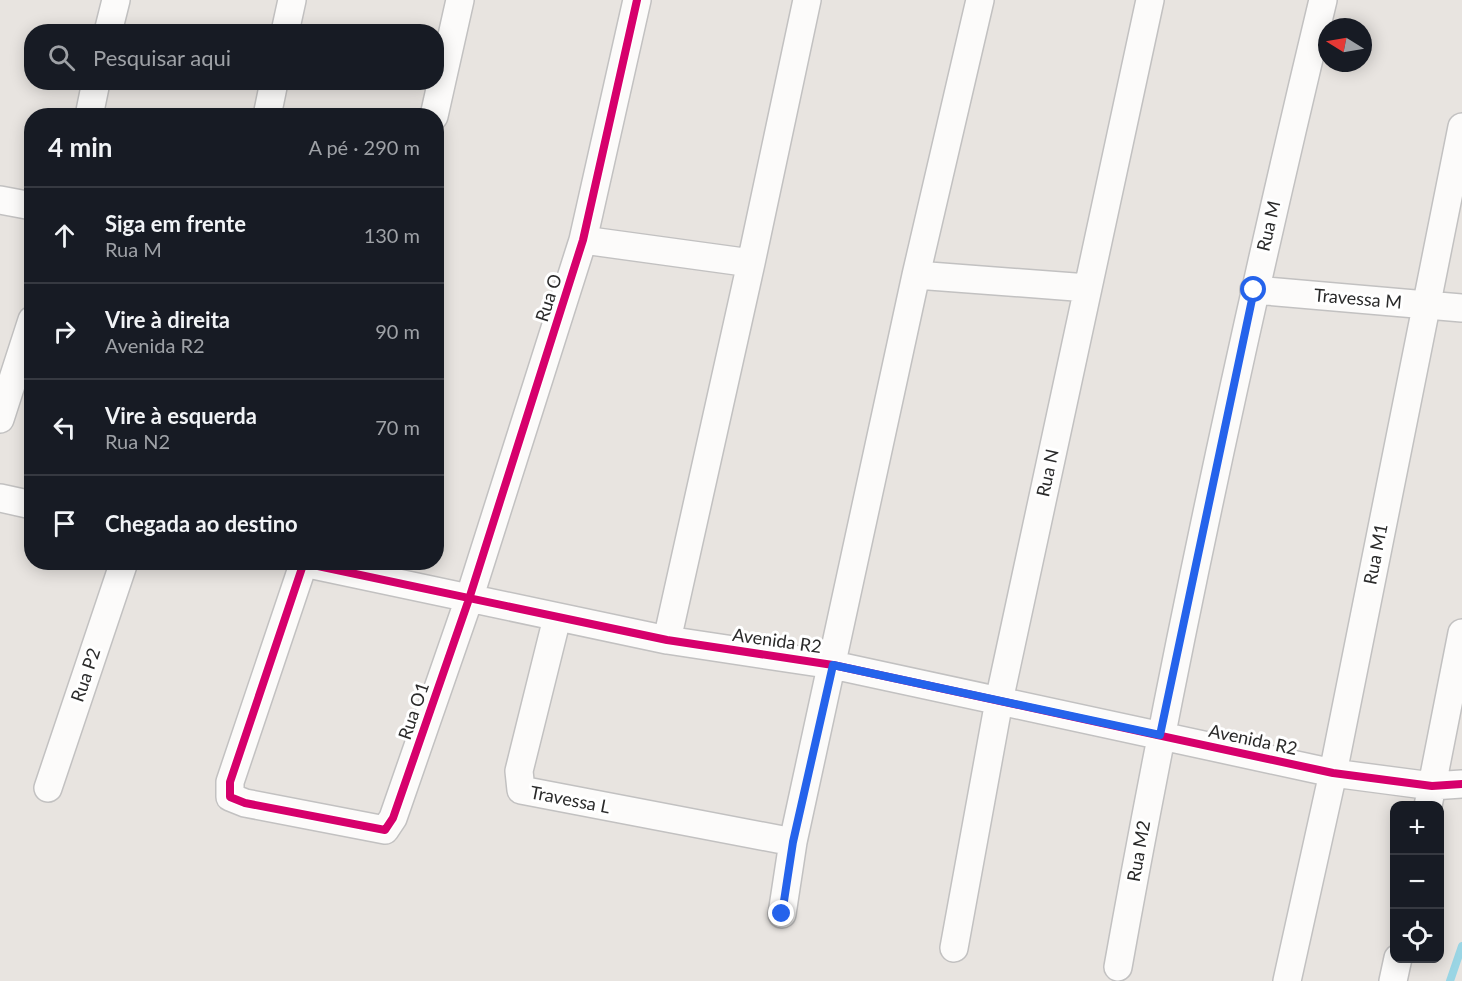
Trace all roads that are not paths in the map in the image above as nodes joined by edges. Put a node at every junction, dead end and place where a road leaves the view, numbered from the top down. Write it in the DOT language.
graph roads {
  1 [pos="116,0"];
  2 [pos="291,0"];
  3 [pos="460,0"];
  4 [pos="638,0"];
  5 [pos="807,0"];
  6 [pos="980,0"];
  7 [pos="1150,0"];
  8 [pos="1323,0"];
  9 [pos="110,24"];
  10 [pos="286,24"];
  11 [pos="444,71"];
  12 [pos="94,90"];
  13 [pos="272,90"];
  14 [pos="440,90"];
  15 [pos="90,108"];
  16 [pos="269,108"];
  17 [pos="436,108"];
  18 [pos="1462,127"];
  19 [pos="0,200"];
  20 [pos="24,204"];
  21 [pos="583,240"];
  22 [pos="751,263"];
  23 [pos="916,275"];
  24 [pos="1088,288"];
  25 [pos="1254,290"];
  26 [pos="1425,305"];
  27 [pos="1462,309"];
  28 [pos="24,345"];
  29 [pos="0,419"];
  30 [pos="0,498"];
  31 [pos="24,503"];
  32 [pos="121,570"];
  33 [pos="300,570"];
  34 [pos="334,570"];
  35 [pos="469,599"];
  36 [pos="557,618"];
  37 [pos="1462,633"];
  38 [pos="666,640"];
  39 [pos="833,665"];
  40 [pos="999,701"];
  41 [pos="1160,735"];
  42 [pos="1333,773"];
  43 [pos="1462,784"];
  44 [pos="48,788"];
  45 [pos="1430,796"];
  46 [pos="793,842"];
  47 [pos="782,914"];
  48 [pos="954,948"];
  49 [pos="1397,963"];
  50 [pos="1118,966"];
  51 [pos="1287,981"];
  52 [pos="1394,981"];
  1 -- 9 [label="street"];
  2 -- 10 [label="street"];
  3 -- 11 [label="street"];
  4 -- 21 [label="street, Rua O"];
  5 -- 22 [label="street"];
  6 -- 23 [label="street"];
  7 -- 24 [label="street, Rua N"];
  8 -- 25 [label="street, Rua M"];
  12 -- 15 [label="street"];
  13 -- 16 [label="street"];
  14 -- 17 [label="street"];
  18 -- 26 [label="street, Rua M1"];
  19 -- 20 [label="street"];
  21 -- 22 [label="street"];
  21 -- 35 [label="street, Rua O"];
  22 -- 38 [label="street"];
  23 -- 24 [label="street"];
  23 -- 39 [label="street"];
  24 -- 40 [label="street, Rua N"];
  25 -- 26 [label="street, Travessa M"];
  25 -- 41 [label="street, Rua M"];
  26 -- 27 [label="street, Travessa M"];
  26 -- 42 [label="street, Rua M1"];
  28 -- 29 [label="street"];
  30 -- 31 [label="street"];
  32 -- 44 [label="street, Rua P2"];
  33 -- 35 [label="street, Rua O1"];
  34 -- 35 [label="street, Avenida R2"];
  35 -- 36 [label="street, Avenida R2"];
  36 -- 38 [label="street, Avenida R2"];
  36 -- 46 [label="street, Travessa L"];
  37 -- 45 [label="street"];
  38 -- 39 [label="street, Avenida R2"];
  39 -- 40 [label="street, Avenida R2"];
  39 -- 46 [label="street"];
  40 -- 41 [label="street, Avenida R2"];
  40 -- 48 [label="street, Rua N"];
  41 -- 42 [label="street, Avenida R2"];
  41 -- 50 [label="street, Rua M2"];
  42 -- 45 [label="street, Avenida R2"];
  42 -- 51 [label="street, Rua M1"];
  43 -- 45 [label="street, Avenida R2"];
  46 -- 47 [label="street"];
  49 -- 52 [label="street"];
}
